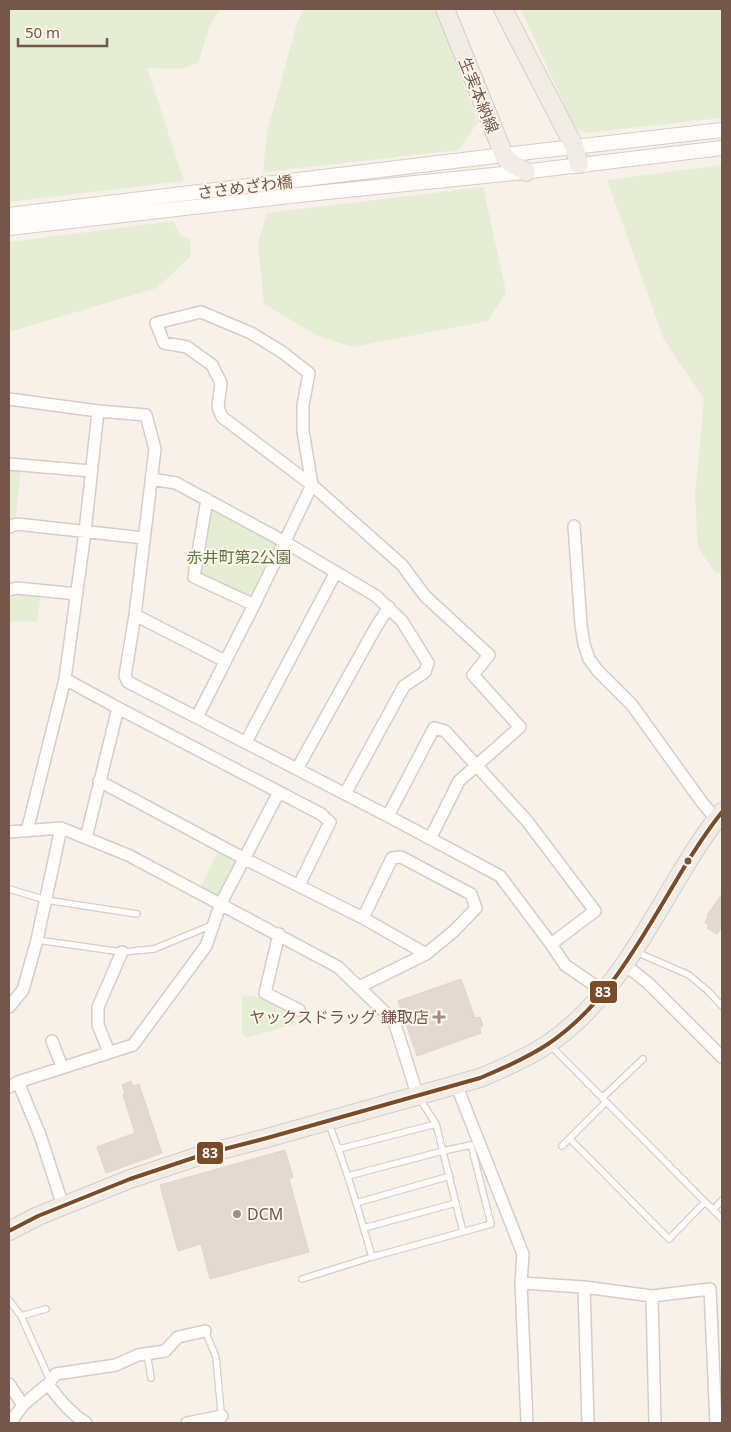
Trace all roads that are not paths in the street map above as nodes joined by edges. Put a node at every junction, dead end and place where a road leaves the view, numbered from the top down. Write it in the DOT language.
graph roads {
  1 [pos="445,9"];
  2 [pos="503,9"];
  3 [pos="722,130"];
  4 [pos="574,146"];
  5 [pos="722,148"];
  6 [pos="504,154"];
  7 [pos="579,164"];
  8 [pos="526,172"];
  9 [pos="174,202"];
  10 [pos="9,214"];
  11 [pos="9,228"];
  12 [pos="9,399"];
  13 [pos="98,411"];
  14 [pos="9,464"];
  15 [pos="91,471"];
  16 [pos="151,479"];
  17 [pos="312,485"];
  18 [pos="207,499"];
  19 [pos="574,526"];
  20 [pos="9,527"];
  21 [pos="85,532"];
  22 [pos="144,538"];
  23 [pos="285,542"];
  24 [pos="336,572"];
  25 [pos="9,590"];
  26 [pos="77,594"];
  27 [pos="254,605"];
  28 [pos="389,608"];
  29 [pos="135,615"];
  30 [pos="225,661"];
  31 [pos="65,680"];
  32 [pos="118,708"];
  33 [pos="197,717"];
  34 [pos="246,742"];
  35 [pos="478,765"];
  36 [pos="297,769"];
  37 [pos="99,781"];
  38 [pos="279,792"];
  39 [pos="345,794"];
  40 [pos="388,816"];
  41 [pos="719,816"];
  42 [pos="61,828"];
  43 [pos="28,831"];
  44 [pos="9,832"];
  45 [pos="86,838"];
  46 [pos="430,839"];
  47 [pos="245,859"];
  48 [pos="299,885"];
  49 [pos="9,889"];
  50 [pos="46,900"];
  51 [pos="221,903"];
  52 [pos="137,914"];
  53 [pos="363,918"];
  54 [pos="214,924"];
  55 [pos="279,934"];
  56 [pos="37,940"];
  57 [pos="551,944"];
  58 [pos="122,952"];
  59 [pos="426,954"];
  60 [pos="628,957"];
  61 [pos="360,988"];
  62 [pos="603,991"];
  63 [pos="722,1006"];
  64 [pos="9,1007"];
  65 [pos="298,1010"];
  66 [pos="52,1041"];
  67 [pos="548,1043"];
  68 [pos="109,1052"];
  69 [pos="722,1057"];
  70 [pos="643,1059"];
  71 [pos="62,1068"];
  72 [pos="13,1084"];
  73 [pos="456,1084"];
  74 [pos="417,1094"];
  75 [pos="604,1100"];
  76 [pos="327,1121"];
  77 [pos="436,1124"];
  78 [pos="570,1139"];
  79 [pos="562,1146"];
  80 [pos="339,1149"];
  81 [pos="443,1151"];
  82 [pos="348,1176"];
  83 [pos="450,1176"];
  84 [pos="722,1200"];
  85 [pos="356,1202"];
  86 [pos="706,1202"];
  87 [pos="456,1204"];
  88 [pos="63,1206"];
  89 [pos="713,1210"];
  90 [pos="722,1219"];
  91 [pos="364,1228"];
  92 [pos="9,1231"];
  93 [pos="463,1232"];
  94 [pos="372,1257"];
  95 [pos="302,1279"];
  96 [pos="521,1283"];
  97 [pos="584,1287"];
  98 [pos="652,1296"];
  99 [pos="9,1300"];
  100 [pos="46,1309"];
  101 [pos="21,1316"];
  102 [pos="204,1331"];
  103 [pos="146,1353"];
  104 [pos="151,1378"];
  105 [pos="718,1381"];
  106 [pos="49,1382"];
  107 [pos="9,1384"];
  108 [pos="23,1405"];
  109 [pos="222,1420"];
  110 [pos="10,1423"];
  111 [pos="86,1423"];
  112 [pos="187,1423"];
  113 [pos="526,1423"];
  114 [pos="588,1423"];
  115 [pos="655,1423"];
  116 [pos="716,1423"];
  1 -- 6 [label="main road, 生実本納線"];
  2 -- 4 [label="main road"];
  3 -- 4 [label="street, ささめざわ橋"];
  4 -- 6 [label="street, ささめざわ橋"];
  4 -- 7 [label="main road"];
  5 -- 7 [label="street, ささめざわ橋"];
  6 -- 8 [label="main road, 生実本納線"];
  6 -- 9 [label="street, ささめざわ橋"];
  7 -- 8 [label="street, ささめざわ橋"];
  8 -- 9 [label="street, ささめざわ橋"];
  9 -- 10 [label="street"];
  9 -- 11 [label="street"];
  12 -- 13 [label="street"];
  13 -- 15 [label="street"];
  13 -- 16 [label="street"];
  14 -- 15 [label="street"];
  15 -- 21 [label="street"];
  16 -- 18 [label="street"];
  16 -- 22 [label="street"];
  17 -- 17 [label="street"];
  17 -- 23 [label="street"];
  17 -- 35 [label="street"];
  18 -- 23 [label="street"];
  18 -- 27 [label="street"];
  19 -- 41 [label="street"];
  20 -- 21 [label="street"];
  21 -- 22 [label="street"];
  21 -- 26 [label="street"];
  22 -- 29 [label="street"];
  23 -- 24 [label="street"];
  23 -- 27 [label="street"];
  24 -- 28 [label="street"];
  24 -- 34 [label="street"];
  25 -- 26 [label="street"];
  26 -- 31 [label="street"];
  27 -- 30 [label="street"];
  28 -- 36 [label="street"];
  28 -- 39 [label="street"];
  29 -- 30 [label="street"];
  29 -- 33 [label="street"];
  30 -- 33 [label="street"];
  31 -- 32 [label="street"];
  31 -- 43 [label="street"];
  32 -- 37 [label="street"];
  32 -- 38 [label="street"];
  33 -- 34 [label="street"];
  34 -- 36 [label="street"];
  35 -- 40 [label="street"];
  35 -- 46 [label="street"];
  35 -- 57 [label="street"];
  36 -- 39 [label="street"];
  37 -- 45 [label="street"];
  37 -- 47 [label="street"];
  38 -- 47 [label="street"];
  38 -- 48 [label="street"];
  39 -- 40 [label="street"];
  40 -- 46 [label="street"];
  41 -- 60 [label="main road"];
  42 -- 43 [label="street"];
  42 -- 45 [label="street"];
  42 -- 50 [label="street"];
  43 -- 44 [label="street"];
  45 -- 51 [label="street"];
  46 -- 57 [label="street"];
  47 -- 48 [label="street"];
  47 -- 51 [label="street"];
  48 -- 53 [label="street"];
  49 -- 50 [label="lane"];
  50 -- 52 [label="lane"];
  50 -- 56 [label="street"];
  51 -- 54 [label="street"];
  51 -- 55 [label="street"];
  53 -- 59 [label="street"];
  53 -- 59 [label="street"];
  54 -- 58 [label="lane"];
  54 -- 68 [label="street"];
  55 -- 61 [label="street"];
  55 -- 65 [label="street"];
  56 -- 58 [label="lane"];
  56 -- 64 [label="street"];
  57 -- 62 [label="street"];
  58 -- 68 [label="street"];
  59 -- 61 [label="street"];
  60 -- 62 [label="main road"];
  60 -- 63 [label="lane"];
  60 -- 69 [label="street"];
  61 -- 74 [label="street"];
  62 -- 67 [label="main road"];
  66 -- 71 [label="street"];
  67 -- 73 [label="main road"];
  67 -- 75 [label="lane"];
  68 -- 71 [label="street"];
  70 -- 75 [label="lane"];
  71 -- 72 [label="street"];
  72 -- 88 [label="street"];
  73 -- 74 [label="main road"];
  73 -- 96 [label="street"];
  74 -- 76 [label="main road"];
  74 -- 77 [label="lane"];
  75 -- 78 [label="lane"];
  75 -- 86 [label="lane"];
  76 -- 80 [label="lane"];
  76 -- 88 [label="main road"];
  77 -- 80 [label="lane"];
  77 -- 81 [label="lane"];
  78 -- 79 [label="lane"];
  78 -- 86 [label="lane"];
  80 -- 82 [label="lane"];
  81 -- 82 [label="lane"];
  81 -- 83 [label="lane"];
  81 -- 93 [label="lane"];
  82 -- 85 [label="lane"];
  83 -- 85 [label="lane"];
  83 -- 87 [label="lane"];
  84 -- 89 [label="lane"];
  85 -- 91 [label="lane"];
  86 -- 89 [label="lane"];
  87 -- 91 [label="lane"];
  87 -- 93 [label="lane"];
  88 -- 92 [label="main road"];
  89 -- 90 [label="lane"];
  91 -- 94 [label="lane"];
  93 -- 94 [label="lane"];
  94 -- 95 [label="lane"];
  96 -- 97 [label="street"];
  96 -- 113 [label="street"];
  97 -- 98 [label="street"];
  97 -- 114 [label="street"];
  98 -- 105 [label="street"];
  98 -- 115 [label="street"];
  99 -- 101 [label="lane"];
  100 -- 101 [label="lane"];
  101 -- 106 [label="lane"];
  102 -- 103 [label="street"];
  102 -- 109 [label="lane"];
  103 -- 104 [label="lane"];
  103 -- 106 [label="street"];
  105 -- 116 [label="street"];
  106 -- 108 [label="street"];
  106 -- 111 [label="street"];
  107 -- 108 [label="street"];
  108 -- 110 [label="street"];
  109 -- 112 [label="street"];
}
